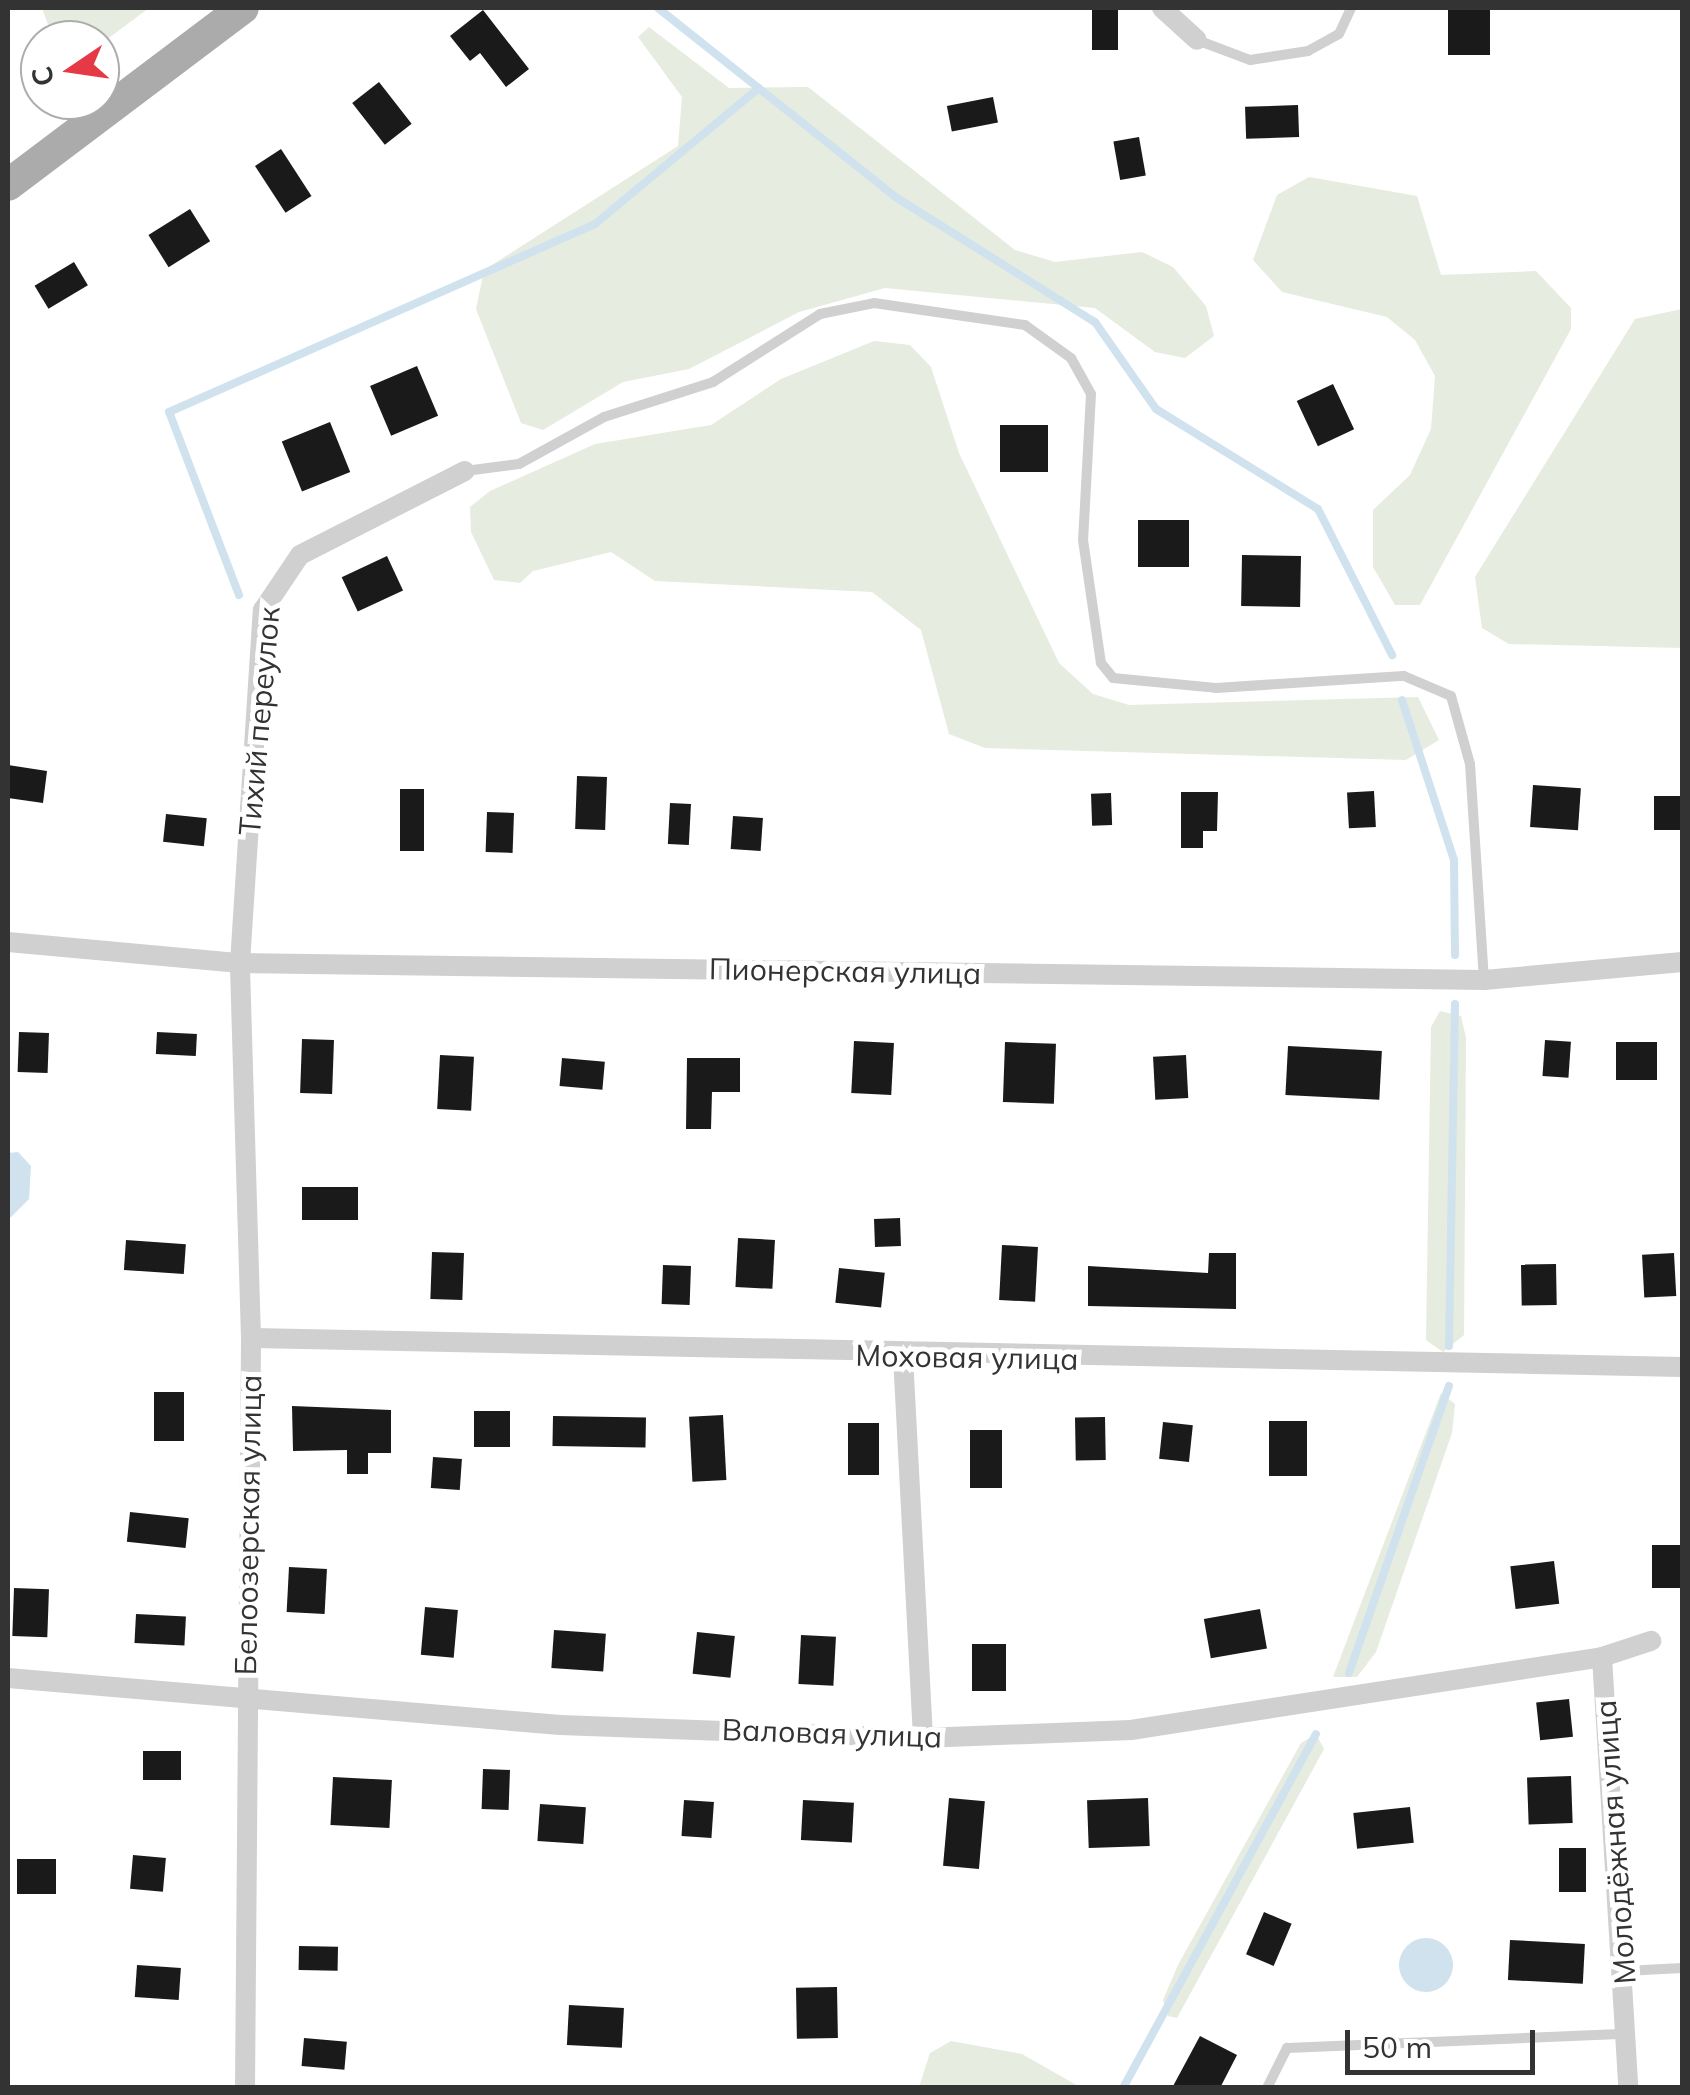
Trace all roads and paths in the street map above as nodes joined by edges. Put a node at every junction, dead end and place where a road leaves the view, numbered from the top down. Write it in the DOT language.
graph roads {
  1 [pos="243,8"];
  2 [pos="1162,8"];
  3 [pos="1351,8"];
  4 [pos="1197,40"];
  5 [pos="8,185"];
  6 [pos="465,471"];
  7 [pos="8,942"];
  8 [pos="1682,962"];
  9 [pos="240,963"];
  10 [pos="1484,980"];
  11 [pos="251,1338"];
  12 [pos="902,1356"];
  13 [pos="1682,1367"];
  14 [pos="1651,1642"];
  15 [pos="1602,1657"];
  16 [pos="8,1678"];
  17 [pos="245,1697"];
  18 [pos="923,1738"];
  19 [pos="1682,1968"];
  20 [pos="1625,1971"];
  21 [pos="1627,2034"];
  22 [pos="245,2088"];
  23 [pos="1267,2088"];
  24 [pos="1628,2088"];
  1 -- 5 [label="main road"];
  2 -- 4 [label="street"];
  3 -- 4 [label="lane"];
  6 -- 9 [label="street, Тихий переулок"];
  6 -- 10 [label="lane"];
  7 -- 9 [label="street, Пионерская улица"];
  8 -- 10 [label="street, Пионерская улица"];
  9 -- 10 [label="street, Пионерская улица"];
  9 -- 11 [label="street, Белоозерская улица"];
  11 -- 12 [label="street, Моховая улица"];
  11 -- 17 [label="street, Белоозерская улица"];
  12 -- 13 [label="street, Моховая улица"];
  12 -- 18 [label="street"];
  14 -- 15 [label="street, Валовая улица"];
  15 -- 18 [label="street, Валовая улица"];
  15 -- 20 [label="street, Молодёжная улица"];
  16 -- 17 [label="street, Валовая улица"];
  17 -- 18 [label="street, Валовая улица"];
  17 -- 22 [label="street, Белоозерская улица"];
  19 -- 20 [label="lane"];
  20 -- 21 [label="street, Молодёжная улица"];
  21 -- 23 [label="lane"];
  21 -- 24 [label="street, Молодёжная улица"];
}
